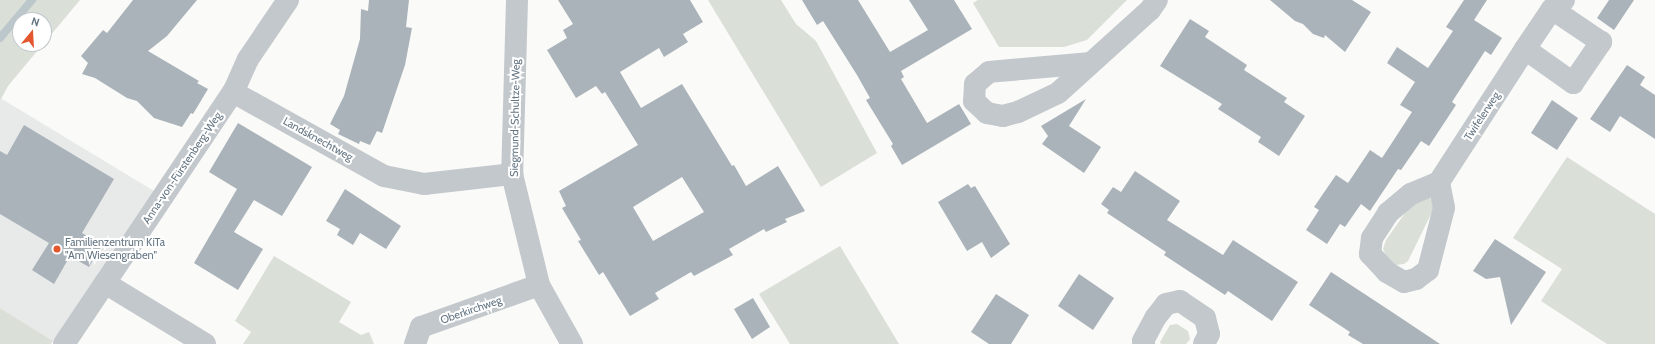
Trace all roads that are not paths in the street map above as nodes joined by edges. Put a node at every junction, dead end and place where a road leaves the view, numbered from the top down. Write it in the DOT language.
graph roads {
  1 [pos="288,0"];
  2 [pos="517,0"];
  3 [pos="1157,0"];
  4 [pos="1558,5"];
  5 [pos="1525,49"];
  6 [pos="1091,63"];
  7 [pos="233,92"];
  8 [pos="512,174"];
  9 [pos="1439,182"];
  10 [pos="105,283"];
  11 [pos="539,285"];
  12 [pos="64,344"];
  13 [pos="205,344"];
  14 [pos="415,344"];
  15 [pos="572,344"];
  16 [pos="1144,344"];
  17 [pos="1204,344"];
  1 -- 7 [label="street"];
  2 -- 8 [label="street, Siegmund-Schultze-Weg"];
  3 -- 6 [label="street"];
  4 -- 5 [label="street, Twifelerweg"];
  4 -- 5 [label="street, Twifelerweg"];
  5 -- 9 [label="street, Twifelerweg"];
  6 -- 6 [label="street"];
  7 -- 8 [label="street, Landsknechtweg"];
  7 -- 10 [label="street, Anna-von-Fürstenberg-Weg"];
  8 -- 11 [label="street, Siegmund-Schultze-Weg"];
  10 -- 12 [label="street, Anna-von-Fürstenberg-Weg"];
  10 -- 13 [label="street"];
  11 -- 14 [label="street, Oberkirchweg"];
  11 -- 15 [label="street, Siegmund-Schultze-Weg"];
  16 -- 17 [label="street"];
}
